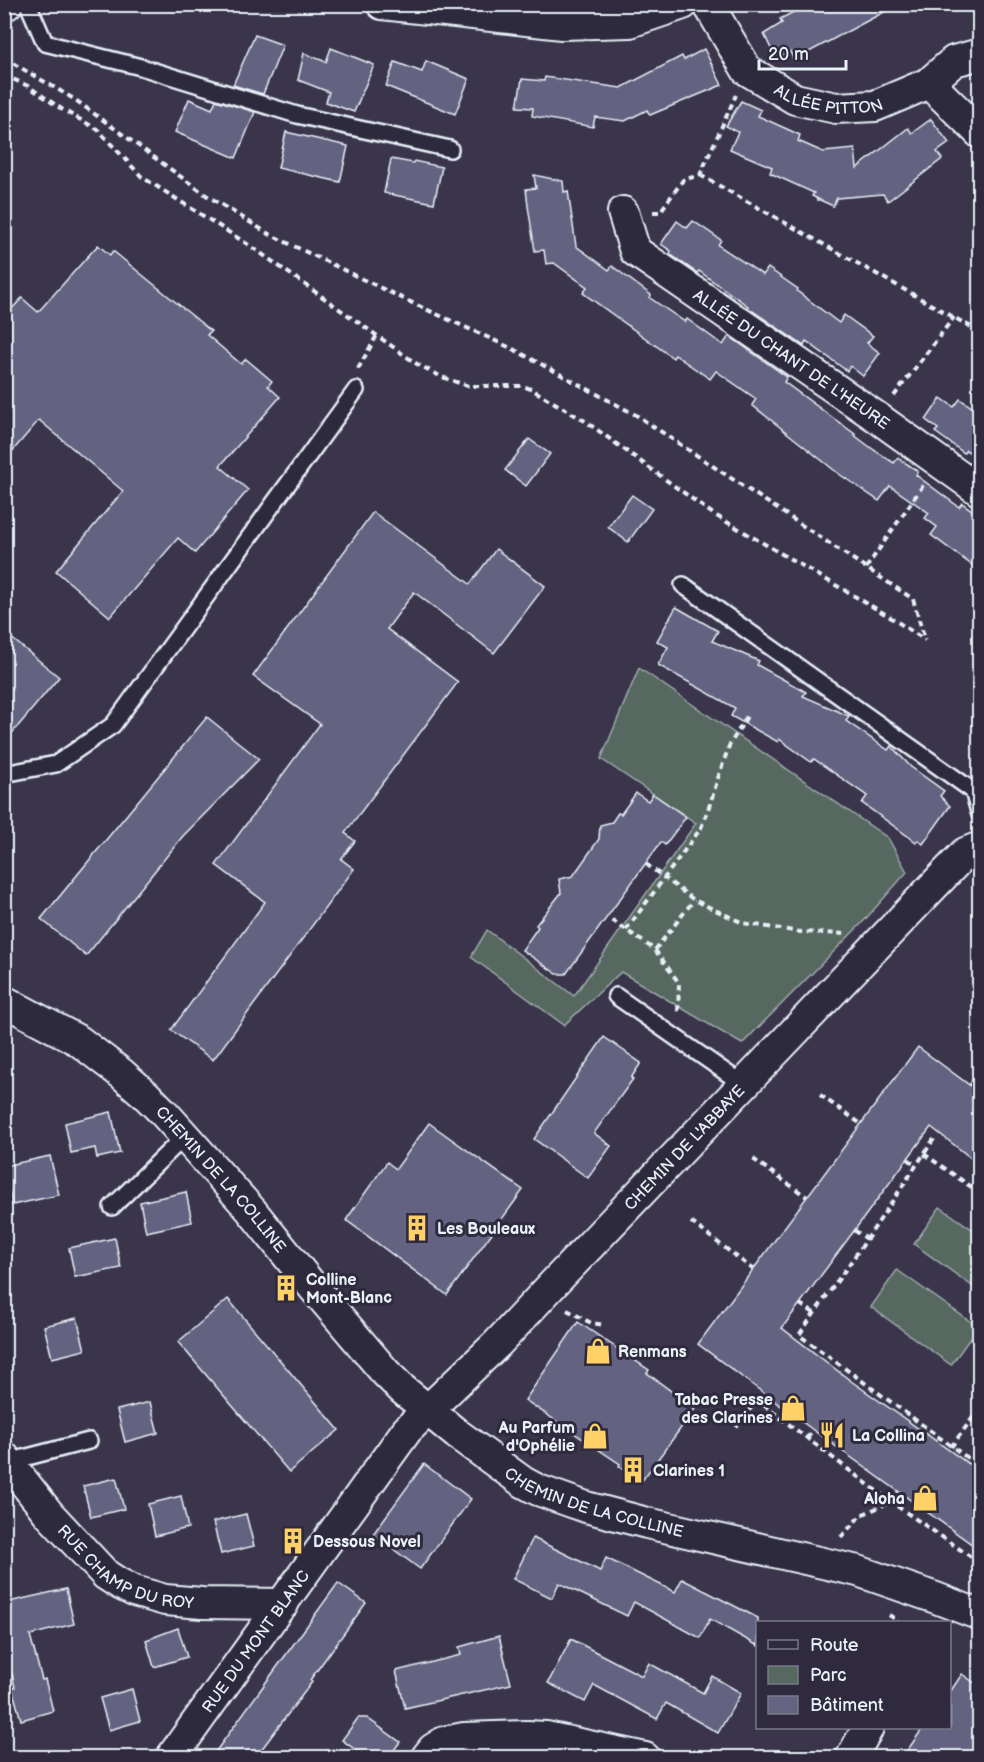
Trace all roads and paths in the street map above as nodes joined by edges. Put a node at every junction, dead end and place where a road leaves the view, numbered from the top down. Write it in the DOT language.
graph roads {
  1 [pos="28,4"];
  2 [pos="382,4"];
  3 [pos="683,4"];
  4 [pos="708,4"];
  5 [pos="980,54"];
  6 [pos="4,58"];
  7 [pos="747,70"];
  8 [pos="4,75"];
  9 [pos="929,83"];
  10 [pos="980,134"];
  11 [pos="450,149"];
  12 [pos="700,175"];
  13 [pos="623,212"];
  14 [pos="954,316"];
  15 [pos="980,332"];
  16 [pos="377,335"];
  17 [pos="356,390"];
  18 [pos="878,418"];
  19 [pos="939,462"];
  20 [pos="980,491"];
  21 [pos="867,568"];
  22 [pos="683,585"];
  23 [pos="749,713"];
  24 [pos="4,774"];
  25 [pos="980,815"];
  26 [pos="980,847"];
  27 [pos="980,861"];
  28 [pos="646,864"];
  29 [pos="664,878"];
  30 [pos="938,882"];
  31 [pos="694,900"];
  32 [pos="612,920"];
  33 [pos="626,930"];
  34 [pos="887,936"];
  35 [pos="655,950"];
  36 [pos="616,996"];
  37 [pos="4,1001"];
  38 [pos="677,1038"];
  39 [pos="980,1073"];
  40 [pos="744,1085"];
  41 [pos="970,1086"];
  42 [pos="820,1095"];
  43 [pos="861,1124"];
  44 [pos="185,1136"];
  45 [pos="934,1139"];
  46 [pos="924,1154"];
  47 [pos="753,1159"];
  48 [pos="908,1159"];
  49 [pos="916,1165"];
  50 [pos="980,1193"];
  51 [pos="807,1197"];
  52 [pos="111,1207"];
  53 [pos="691,1222"];
  54 [pos="854,1230"];
  55 [pos="867,1239"];
  56 [pos="754,1270"];
  57 [pos="800,1304"];
  58 [pos="566,1309"];
  59 [pos="814,1313"];
  60 [pos="605,1325"];
  61 [pos="855,1376"];
  62 [pos="851,1381"];
  63 [pos="980,1408"];
  64 [pos="427,1410"];
  65 [pos="736,1427"];
  66 [pos="813,1430"];
  67 [pos="807,1438"];
  68 [pos="89,1441"];
  69 [pos="951,1447"];
  70 [pos="6,1459"];
  71 [pos="980,1467"];
  72 [pos="898,1492"];
  73 [pos="891,1502"];
  74 [pos="842,1534"];
  75 [pos="980,1563"];
  76 [pos="283,1604"];
  77 [pos="931,1610"];
  78 [pos="980,1615"];
  79 [pos="867,1729"];
  80 [pos="522,1747"];
  81 [pos="171,1758"];
  82 [pos="426,1758"];
  83 [pos="645,1758"];
  84 [pos="851,1758"];
  1 -- 11 [label="lane"];
  2 -- 3 [label="street"];
  4 -- 7 [label="street, ALLÉE PITTON"];
  5 -- 9 [label="street, ALLÉE PITTON"];
  6 -- 21 [label="path"];
  7 -- 9 [label="street, ALLÉE PITTON"];
  7 -- 12 [label="path"];
  8 -- 16 [label="path"];
  9 -- 10 [label="street"];
  12 -- 13 [label="path"];
  12 -- 14 [label="path"];
  13 -- 18 [label="street, ALLÉE DU CHANT DE L'HEURE"];
  14 -- 15 [label="path"];
  14 -- 18 [label="path"];
  16 -- 17 [label="path"];
  16 -- 21 [label="path"];
  17 -- 24 [label="lane"];
  18 -- 19 [label="street, ALLÉE DU CHANT DE L'HEURE"];
  19 -- 20 [label="street, ALLÉE DU CHANT DE L'HEURE"];
  19 -- 21 [label="path"];
  22 -- 25 [label="lane"];
  23 -- 29 [label="path"];
  26 -- 30 [label="street, CHEMIN DE L'ABBAYE"];
  27 -- 30 [label="street, CHEMIN DE L'ABBAYE"];
  28 -- 29 [label="path"];
  29 -- 31 [label="path"];
  29 -- 33 [label="path"];
  30 -- 34 [label="street, CHEMIN DE L'ABBAYE"];
  31 -- 34 [label="path"];
  31 -- 35 [label="path"];
  32 -- 33 [label="path"];
  33 -- 35 [label="path"];
  34 -- 40 [label="street, CHEMIN DE L'ABBAYE"];
  35 -- 38 [label="path"];
  36 -- 38 [label="lane"];
  37 -- 44 [label="street, CHEMIN DE LA COLLINE"];
  38 -- 40 [label="lane"];
  39 -- 41 [label="path"];
  40 -- 64 [label="street, CHEMIN DE L'ABBAYE"];
  42 -- 43 [label="path"];
  44 -- 52 [label="lane"];
  44 -- 64 [label="street, CHEMIN DE LA COLLINE"];
  45 -- 46 [label="path"];
  46 -- 49 [label="path"];
  46 -- 50 [label="path"];
  47 -- 51 [label="path"];
  48 -- 49 [label="path"];
  49 -- 55 [label="path"];
  53 -- 56 [label="path"];
  54 -- 55 [label="path"];
  55 -- 59 [label="path"];
  57 -- 59 [label="path"];
  58 -- 60 [label="path"];
  59 -- 61 [label="path"];
  61 -- 62 [label="path"];
  61 -- 69 [label="path"];
  63 -- 69 [label="path"];
  64 -- 76 [label="street, RUE DU MONT BLANC"];
  64 -- 77 [label="street, CHEMIN DE LA COLLINE"];
  65 -- 67 [label="path"];
  66 -- 67 [label="path"];
  67 -- 73 [label="path"];
  68 -- 70 [label="lane"];
  69 -- 71 [label="path"];
  70 -- 76 [label="street, RUE CHAMP DU ROY"];
  72 -- 73 [label="path"];
  73 -- 74 [label="path"];
  73 -- 75 [label="path"];
  76 -- 81 [label="street, RUE DU MONT BLANC"];
  77 -- 78 [label="street, CHEMIN DE LA COLLINE"];
  79 -- 84 [label="street"];
  80 -- 82 [label="street"];
  80 -- 83 [label="street"];
}
